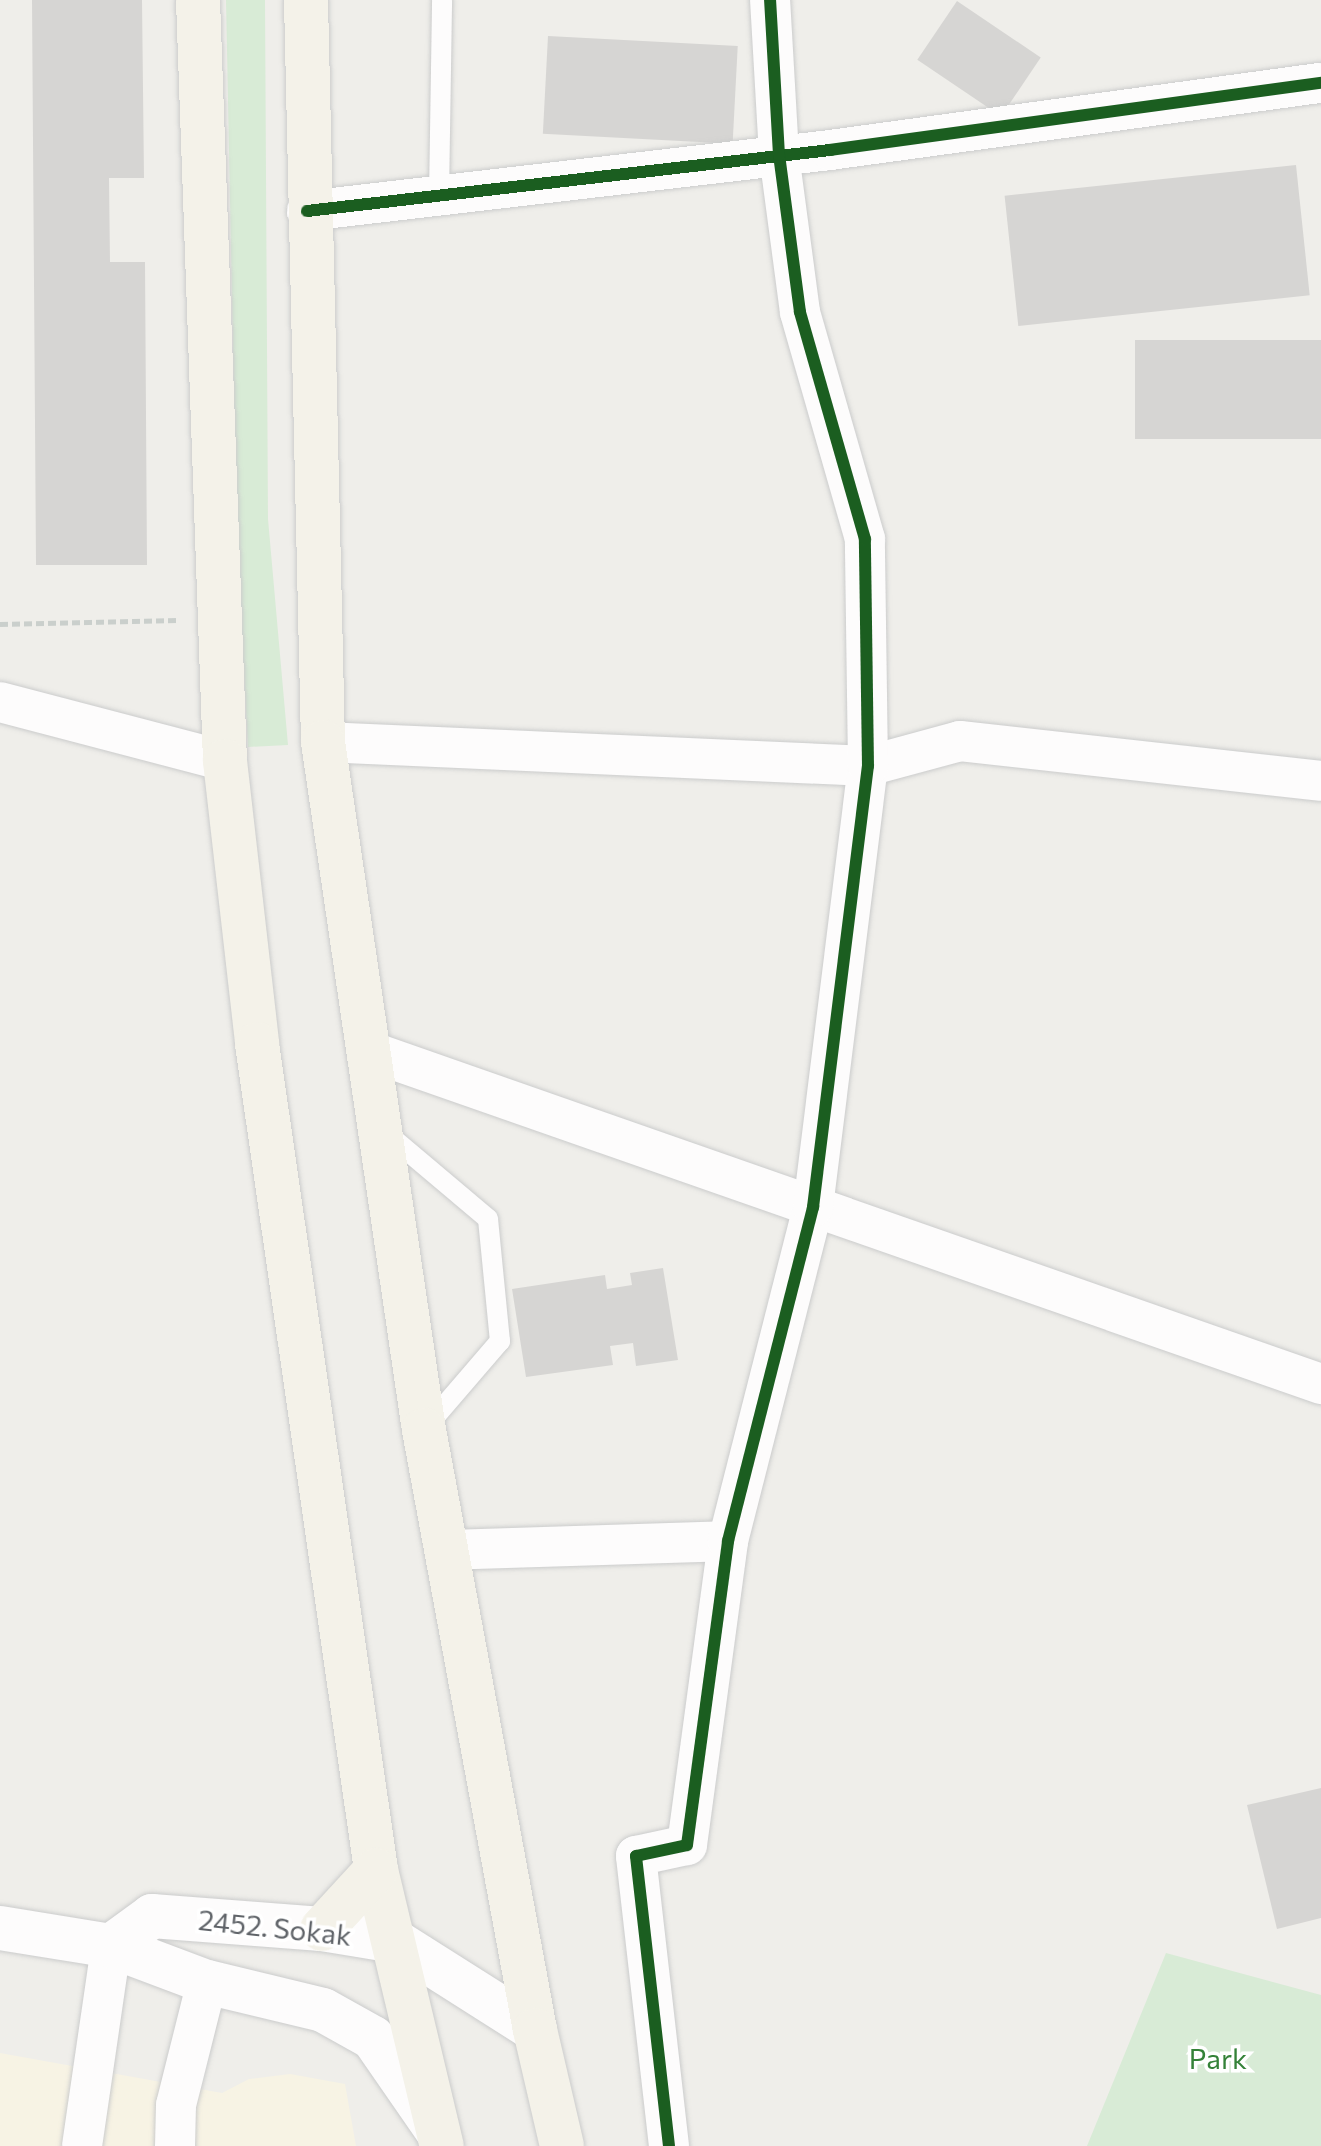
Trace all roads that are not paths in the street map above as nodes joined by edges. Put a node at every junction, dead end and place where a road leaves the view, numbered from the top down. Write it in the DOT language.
graph roads {
  1 [pos="198,0"];
  2 [pos="306,0"];
  3 [pos="442,0"];
  4 [pos="770,0"];
  5 [pos="1321,83"];
  6 [pos="779,155"];
  7 [pos="439,196"];
  8 [pos="307,211"];
  9 [pos="0,702"];
  10 [pos="323,742"];
  11 [pos="225,761"];
  12 [pos="868,766"];
  13 [pos="1321,781"];
  14 [pos="369,1051"];
  15 [pos="380,1127"];
  16 [pos="813,1207"];
  17 [pos="1321,1384"];
  18 [pos="424,1430"];
  19 [pos="728,1541"];
  20 [pos="446,1550"];
  21 [pos="376,1870"];
  22 [pos="0,1928"];
  23 [pos="322,1929"];
  24 [pos="395,1941"];
  25 [pos="111,1946"];
  26 [pos="207,1982"];
  27 [pos="535,2030"];
  28 [pos="551,2138"];
  29 [pos="445,2142"];
  30 [pos="82,2146"];
  31 [pos="175,2146"];
  32 [pos="669,2146"];
  1 -- 11 [label="main road"];
  2 -- 8 [label="main road"];
  3 -- 7 [label="lane"];
  4 -- 6 [label="street"];
  5 -- 6 [label="street"];
  6 -- 7 [label="street"];
  6 -- 12 [label="street"];
  7 -- 8 [label="street"];
  8 -- 10 [label="main road"];
  9 -- 11 [label="street"];
  10 -- 12 [label="street"];
  10 -- 14 [label="main road"];
  11 -- 21 [label="main road"];
  12 -- 13 [label="street"];
  12 -- 16 [label="street"];
  14 -- 15 [label="main road"];
  14 -- 16 [label="street"];
  15 -- 18 [label="main road"];
  15 -- 18 [label="lane"];
  16 -- 17 [label="street"];
  16 -- 19 [label="street"];
  18 -- 20 [label="main road"];
  19 -- 20 [label="street"];
  19 -- 32 [label="street"];
  20 -- 27 [label="main road"];
  21 -- 23 [label="main road"];
  21 -- 24 [label="main road"];
  22 -- 25 [label="main road"];
  23 -- 24 [label="main road, 2452. Sokak"];
  23 -- 25 [label="main road, 2452. Sokak"];
  24 -- 27 [label="main road, 2452. Sokak"];
  24 -- 29 [label="main road"];
  25 -- 26 [label="main road"];
  25 -- 30 [label="street"];
  26 -- 29 [label="main road"];
  26 -- 31 [label="street"];
  27 -- 28 [label="main road"];
}
